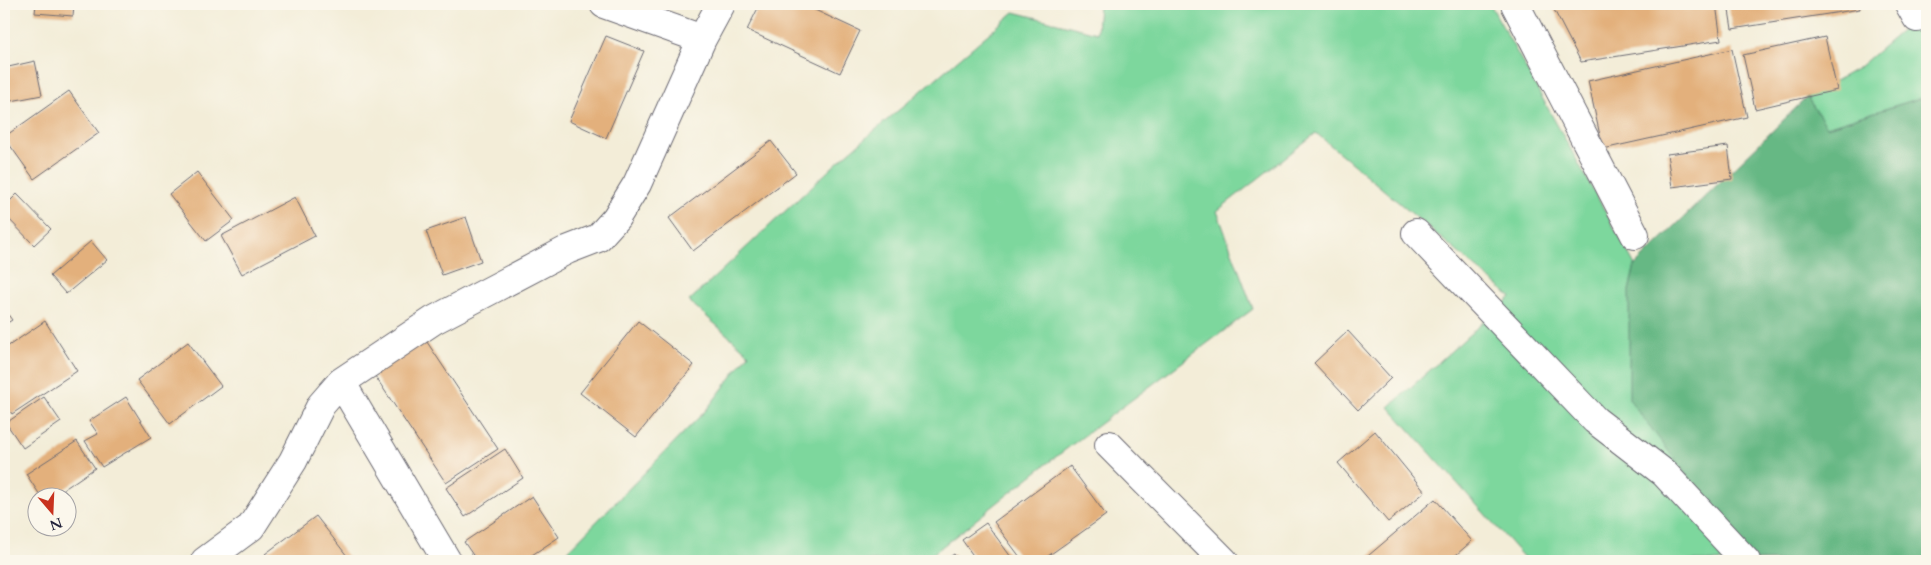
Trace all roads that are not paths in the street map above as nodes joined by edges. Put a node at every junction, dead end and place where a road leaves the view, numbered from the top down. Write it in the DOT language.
graph roads {
  1 [pos="604,4"];
  2 [pos="721,4"];
  3 [pos="1515,4"];
  4 [pos="702,39"];
  5 [pos="1416,233"];
  6 [pos="1635,235"];
  7 [pos="341,382"];
  8 [pos="1109,445"];
  9 [pos="205,561"];
  10 [pos="448,561"];
  11 [pos="1224,561"];
  12 [pos="1746,561"];
  1 -- 4 [label="street"];
  2 -- 4 [label="street"];
  3 -- 6 [label="street"];
  4 -- 7 [label="street"];
  5 -- 12 [label="street"];
  7 -- 9 [label="street"];
  7 -- 10 [label="street"];
  8 -- 11 [label="street"];
}
